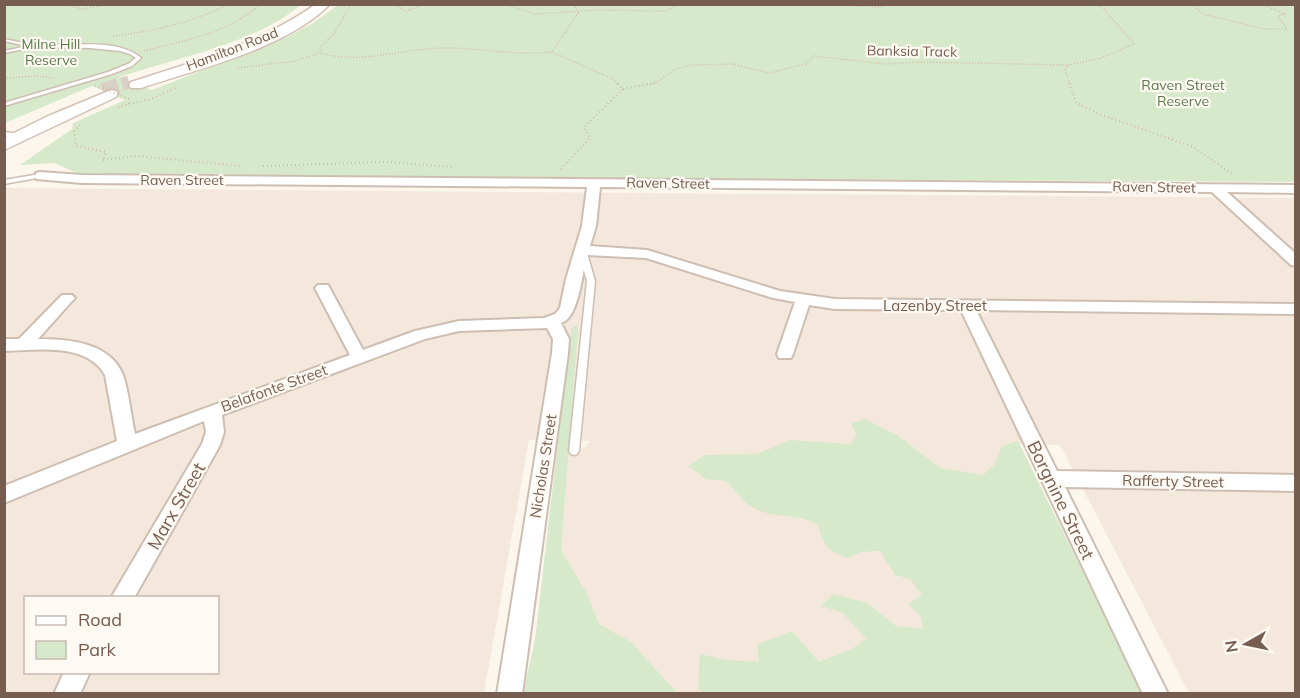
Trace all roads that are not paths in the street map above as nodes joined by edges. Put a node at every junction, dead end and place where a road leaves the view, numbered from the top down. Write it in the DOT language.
graph roads {
  1 [pos="315,4"];
  2 [pos="324,4"];
  3 [pos="4,40"];
  4 [pos="35,46"];
  5 [pos="4,52"];
  6 [pos="105,95"];
  7 [pos="4,105"];
  8 [pos="8,137"];
  9 [pos="40,176"];
  10 [pos="4,182"];
  11 [pos="594,183"];
  12 [pos="1215,188"];
  13 [pos="1296,189"];
  14 [pos="582,250"];
  15 [pos="1296,262"];
  16 [pos="323,288"];
  17 [pos="68,298"];
  18 [pos="803,301"];
  19 [pos="966,305"];
  20 [pos="1296,309"];
  21 [pos="552,322"];
  22 [pos="4,345"];
  23 [pos="23,345"];
  24 [pos="785,354"];
  25 [pos="359,357"];
  26 [pos="212,411"];
  27 [pos="127,444"];
  28 [pos="574,451"];
  29 [pos="1050,479"];
  30 [pos="1296,483"];
  31 [pos="4,495"];
  32 [pos="123,596"];
  33 [pos="77,674"];
  34 [pos="66,693"];
  35 [pos="509,693"];
  36 [pos="1156,693"];
  1 -- 2 [label="main road, Hamilton Road"];
  3 -- 4 [label="lane"];
  4 -- 5 [label="lane"];
  4 -- 7 [label="lane"];
  6 -- 8 [label="main road"];
  9 -- 10 [label="lane"];
  9 -- 11 [label="street, Raven Street"];
  11 -- 12 [label="street, Raven Street"];
  11 -- 14 [label="street"];
  12 -- 13 [label="street, Raven Street"];
  12 -- 15 [label="street"];
  14 -- 18 [label="street, Lazenby Street"];
  14 -- 21 [label="street"];
  14 -- 28 [label="lane, Nicholas Street"];
  16 -- 25 [label="street"];
  17 -- 23 [label="street"];
  18 -- 19 [label="street, Lazenby Street"];
  18 -- 24 [label="street"];
  19 -- 20 [label="street, Lazenby Street"];
  19 -- 29 [label="street, Borgnine Street"];
  21 -- 25 [label="street, Belafonte Street"];
  21 -- 35 [label="street, Nicholas Street"];
  22 -- 23 [label="street"];
  23 -- 27 [label="street"];
  25 -- 26 [label="street, Belafonte Street"];
  26 -- 27 [label="street, Belafonte Street"];
  26 -- 32 [label="street, Marx Street"];
  27 -- 31 [label="street, Belafonte Street"];
  29 -- 30 [label="street, Rafferty Street"];
  29 -- 36 [label="street, Borgnine Street"];
  33 -- 34 [label="street"];
}
